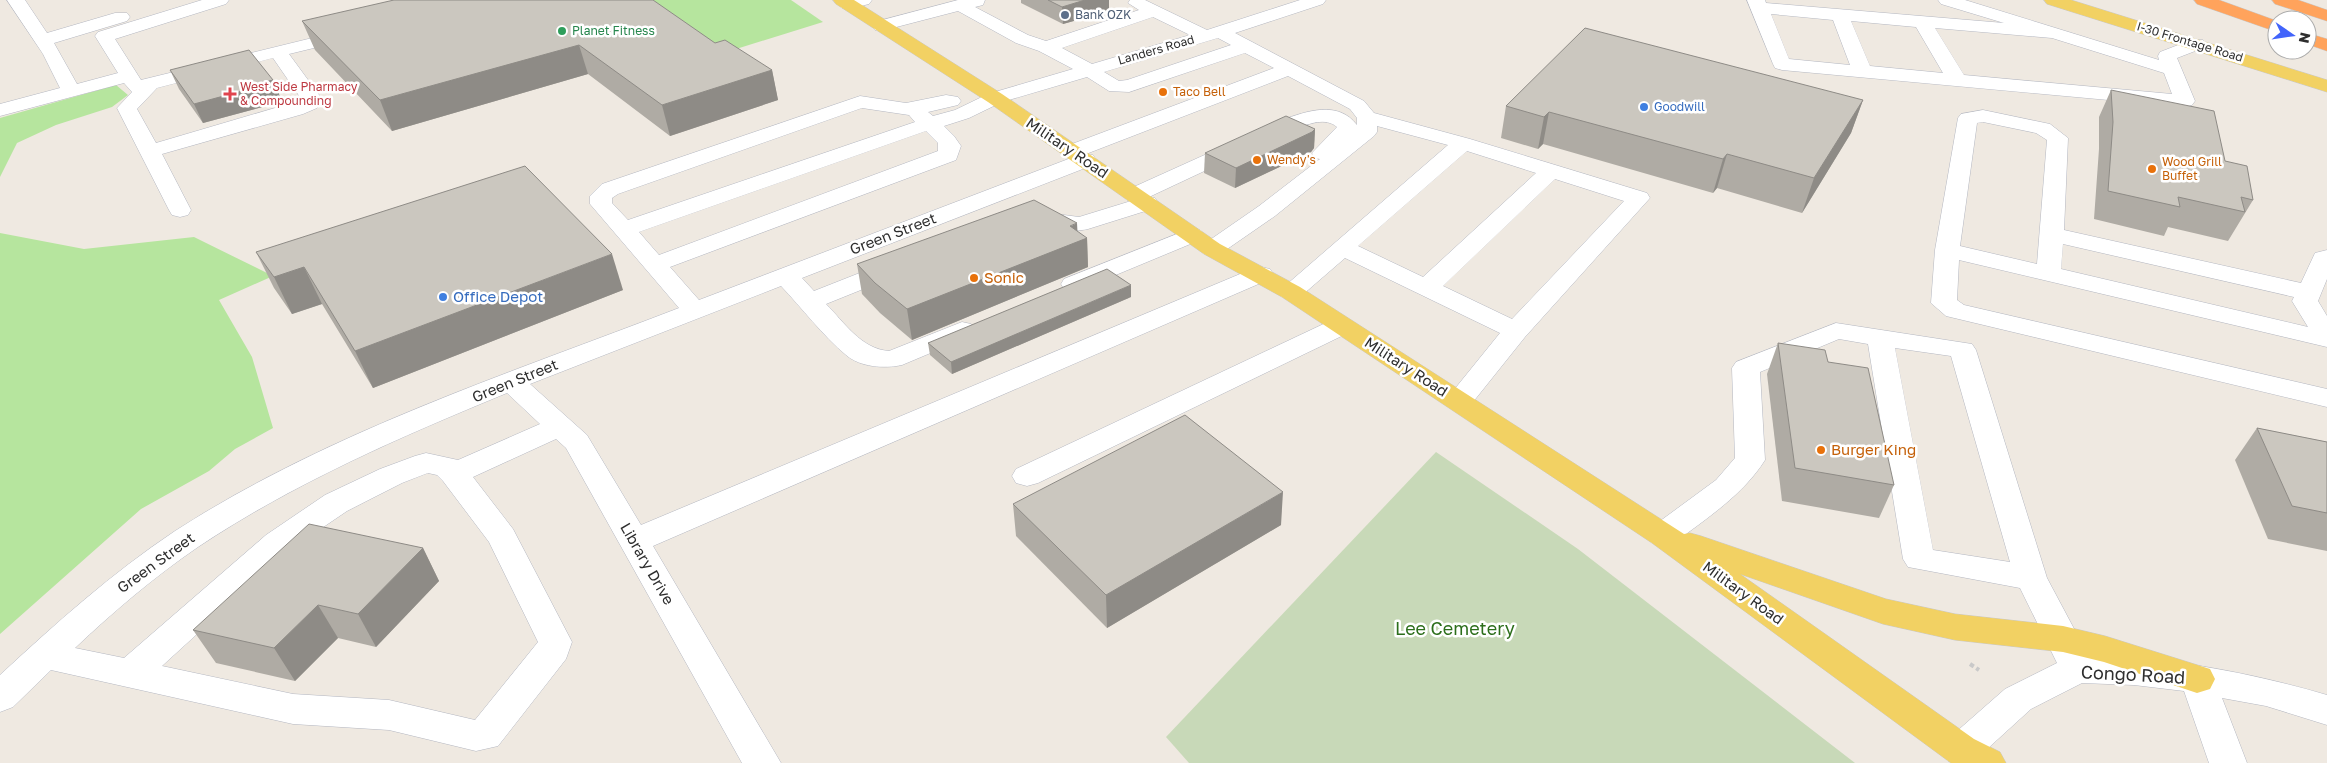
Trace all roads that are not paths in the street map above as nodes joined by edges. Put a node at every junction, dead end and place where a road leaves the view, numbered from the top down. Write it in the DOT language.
graph roads {
  1 [pos="16,0"];
  2 [pos="176,0"];
  3 [pos="220,0"];
  4 [pos="981,0"];
  5 [pos="1131,0"];
  6 [pos="1317,0"];
  7 [pos="1854,0"];
  8 [pos="1947,0"];
  9 [pos="2052,0"];
  10 [pos="2203,0"];
  11 [pos="2281,0"];
  12 [pos="851,1"];
  13 [pos="127,2"];
  14 [pos="1293,3"];
  15 [pos="1757,4"];
  16 [pos="959,5"];
  17 [pos="1154,11"];
  18 [pos="1840,15"];
  19 [pos="2327,16"];
  20 [pos="1922,22"];
  21 [pos="2267,23"];
  22 [pos="881,26"];
  23 [pos="363,30"];
  24 [pos="1212,34"];
  25 [pos="2054,34"];
  26 [pos="40,35"];
  27 [pos="2197,44"];
  28 [pos="1247,46"];
  29 [pos="1046,48"];
  30 [pos="278,52"];
  31 [pos="1088,69"];
  32 [pos="1289,69"];
  33 [pos="2173,70"];
  34 [pos="1862,72"];
  35 [pos="1956,80"];
  36 [pos="138,82"];
  37 [pos="2327,86"];
  38 [pos="71,91"];
  39 [pos="1330,91"];
  40 [pos="995,98"];
  41 [pos="8,108"];
  42 [pos="913,109"];
  43 [pos="1367,117"];
  44 [pos="0,119"];
  45 [pos="929,124"];
  46 [pos="1462,143"];
  47 [pos="150,151"];
  48 [pos="1079,156"];
  49 [pos="1319,171"];
  50 [pos="1550,171"];
  51 [pos="1135,195"];
  52 [pos="180,210"];
  53 [pos="1022,220"];
  54 [pos="623,230"];
  55 [pos="2052,234"];
  56 [pos="1202,242"];
  57 [pos="1344,248"];
  58 [pos="1947,250"];
  59 [pos="2327,257"];
  60 [pos="912,261"];
  61 [pos="654,265"];
  62 [pos="1261,274"];
  63 [pos="2049,274"];
  64 [pos="786,276"];
  65 [pos="1426,288"];
  66 [pos="1053,292"];
  67 [pos="1291,292"];
  68 [pos="2307,292"];
  69 [pos="810,301"];
  70 [pos="695,311"];
  71 [pos="981,322"];
  72 [pos="1341,326"];
  73 [pos="1516,331"];
  74 [pos="1880,337"];
  75 [pos="2327,338"];
  76 [pos="512,382"];
  77 [pos="2327,398"];
  78 [pos="1459,401"];
  79 [pos="560,426"];
  80 [pos="454,474"];
  81 [pos="1027,476"];
  82 [pos="1663,535"];
  83 [pos="634,541"];
  84 [pos="2028,566"];
  85 [pos="2070,654"];
  86 [pos="44,655"];
  87 [pos="130,674"];
  88 [pos="2197,679"];
  89 [pos="0,697"];
  90 [pos="2327,710"];
  91 [pos="1974,759"];
  92 [pos="762,763"];
  93 [pos="2228,763"];
  1 -- 26 [label="street"];
  2 -- 26 [label="street"];
  3 -- 36 [label="street"];
  4 -- 16 [label="street"];
  5 -- 17 [label="street"];
  6 -- 14 [label="street, Landers Road"];
  7 -- 15 [label="street"];
  8 -- 25 [label="street"];
  9 -- 27 [label="main road, I-30 Frontage Road"];
  10 -- 21 [label="highway"];
  11 -- 19 [label="highway"];
  12 -- 22 [label="main road, Military Road"];
  13 -- 26 [label="street"];
  14 -- 24 [label="street, Landers Road"];
  15 -- 18 [label="street"];
  15 -- 34 [label="street"];
  16 -- 22 [label="street"];
  16 -- 29 [label="street"];
  17 -- 24 [label="street"];
  17 -- 29 [label="street"];
  18 -- 20 [label="street"];
  18 -- 34 [label="street"];
  20 -- 25 [label="street"];
  20 -- 35 [label="street"];
  22 -- 40 [label="main road, Military Road"];
  23 -- 30 [label="street"];
  24 -- 28 [label="street"];
  24 -- 31 [label="street, Landers Road"];
  25 -- 33 [label="street"];
  26 -- 38 [label="street"];
  27 -- 33 [label="street"];
  27 -- 37 [label="main road, I-30 Frontage Road"];
  28 -- 31 [label="street"];
  28 -- 32 [label="street"];
  29 -- 31 [label="street"];
  30 -- 36 [label="street"];
  30 -- 47 [label="street"];
  31 -- 40 [label="street, Landers Road"];
  32 -- 39 [label="street"];
  32 -- 48 [label="street, Green Street"];
  33 -- 35 [label="street"];
  34 -- 35 [label="street"];
  36 -- 38 [label="street"];
  36 -- 47 [label="street"];
  38 -- 41 [label="street"];
  39 -- 43 [label="street"];
  39 -- 51 [label="street"];
  40 -- 42 [label="street"];
  40 -- 45 [label="street"];
  40 -- 48 [label="main road, Military Road"];
  41 -- 44 [label="street"];
  42 -- 45 [label="street"];
  42 -- 54 [label="street"];
  43 -- 46 [label="street"];
  43 -- 49 [label="street"];
  45 -- 54 [label="street"];
  45 -- 61 [label="street"];
  46 -- 50 [label="street"];
  46 -- 57 [label="street"];
  47 -- 52 [label="street"];
  48 -- 51 [label="main road, Military Road"];
  48 -- 64 [label="street, Green Street"];
  49 -- 51 [label="street"];
  49 -- 56 [label="street"];
  50 -- 65 [label="street"];
  50 -- 73 [label="street"];
  51 -- 53 [label="street"];
  51 -- 56 [label="main road, Military Road"];
  54 -- 61 [label="street"];
  55 -- 58 [label="street"];
  55 -- 63 [label="street"];
  55 -- 68 [label="street"];
  56 -- 62 [label="main road, Military Road"];
  56 -- 66 [label="street"];
  57 -- 65 [label="street"];
  57 -- 67 [label="street"];
  58 -- 63 [label="street"];
  58 -- 77 [label="street"];
  59 -- 68 [label="street"];
  60 -- 69 [label="street"];
  61 -- 70 [label="street"];
  62 -- 67 [label="main road, Military Road"];
  62 -- 83 [label="street"];
  63 -- 75 [label="street"];
  64 -- 69 [label="street"];
  64 -- 70 [label="street, Green Street"];
  65 -- 73 [label="street"];
  67 -- 72 [label="main road, Military Road"];
  68 -- 75 [label="street"];
  69 -- 71 [label="street"];
  70 -- 76 [label="street, Green Street"];
  72 -- 78 [label="main road, Military Road"];
  72 -- 81 [label="street"];
  73 -- 78 [label="street"];
  74 -- 82 [label="street"];
  74 -- 84 [label="street"];
  74 -- 84 [label="street"];
  76 -- 79 [label="street, Library Drive"];
  76 -- 86 [label="street, Green Street"];
  78 -- 82 [label="main road, Military Road"];
  79 -- 80 [label="street"];
  79 -- 83 [label="street, Library Drive"];
  80 -- 87 [label="street"];
  80 -- 87 [label="street"];
  82 -- 85 [label="main road"];
  82 -- 91 [label="main road, Military Road"];
  83 -- 92 [label="street, Library Drive"];
  84 -- 85 [label="street"];
  85 -- 88 [label="street, Congo Road"];
  85 -- 91 [label="street, Congo Road"];
  86 -- 87 [label="street"];
  86 -- 89 [label="street, Green Street"];
  88 -- 90 [label="street, Congo Road"];
  88 -- 93 [label="street"];
}
